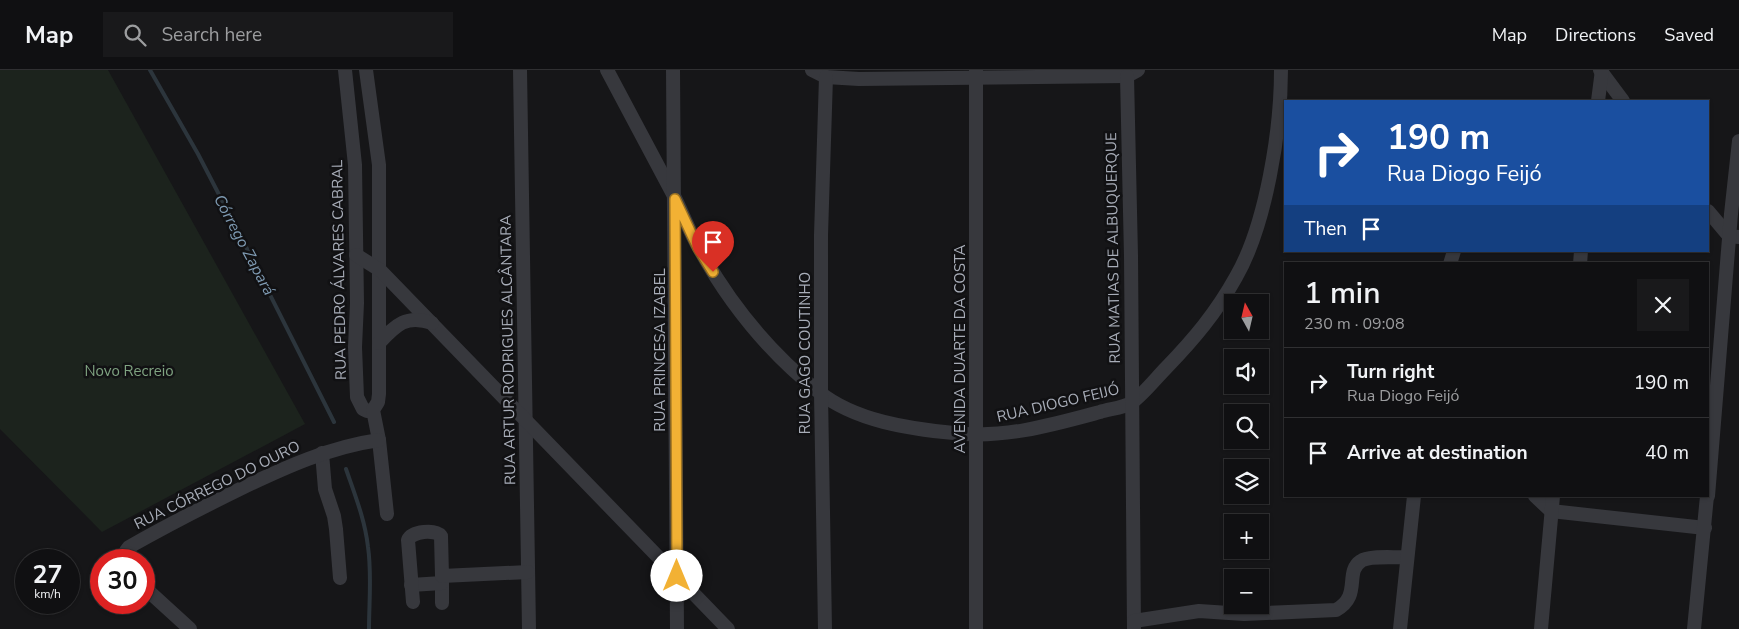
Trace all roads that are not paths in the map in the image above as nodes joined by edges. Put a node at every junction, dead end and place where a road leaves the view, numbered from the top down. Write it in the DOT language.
graph roads {
  1 [pos="345,70"];
  2 [pos="366,70"];
  3 [pos="520,70"];
  4 [pos="607,70"];
  5 [pos="673,70"];
  6 [pos="812,70"];
  7 [pos="1281,70"];
  8 [pos="1601,71"];
  9 [pos="1133,73"];
  10 [pos="976,74"];
  11 [pos="826,77"];
  12 [pos="1598,100"];
  13 [pos="1622,100"];
  14 [pos="372,115"];
  15 [pos="350,118"];
  16 [pos="1739,141"];
  17 [pos="1280,145"];
  18 [pos="675,199"];
  19 [pos="1709,212"];
  20 [pos="1734,236"];
  21 [pos="356,255"];
  22 [pos="380,270"];
  23 [pos="433,323"];
  24 [pos="380,343"];
  25 [pos="821,394"];
  26 [pos="1131,403"];
  27 [pos="373,410"];
  28 [pos="526,418"];
  29 [pos="977,436"];
  30 [pos="379,440"];
  31 [pos="322,453"];
  32 [pos="1709,486"];
  33 [pos="1414,497"];
  34 [pos="1536,497"];
  35 [pos="1553,497"];
  36 [pos="1708,497"];
  37 [pos="1551,511"];
  38 [pos="387,514"];
  39 [pos="1705,528"];
  40 [pos="134,549"];
  41 [pos="1407,557"];
  42 [pos="528,572"];
  43 [pos="677,576"];
  44 [pos="340,578"];
  45 [pos="442,580"];
  46 [pos="412,585"];
  47 [pos="155,597"];
  48 [pos="413,602"];
  49 [pos="442,603"];
  50 [pos="1149,624"];
  51 [pos="1134,625"];
  52 [pos="190,629"];
  53 [pos="529,629"];
  54 [pos="677,629"];
  55 [pos="728,629"];
  56 [pos="825,629"];
  57 [pos="976,629"];
  58 [pos="1400,629"];
  59 [pos="1541,629"];
  60 [pos="1694,629"];
  1 -- 15 [label="street, RUA PEDRO ÁLVARES CABRAL"];
  2 -- 14 [label="street"];
  3 -- 28 [label="street, RUA ARTUR RODRIGUES ALCÂNTARA"];
  4 -- 18 [label="street, RUA DIOGO FEIJÓ"];
  5 -- 18 [label="street, RUA PRINCESA IZABEL"];
  6 -- 11 [label="street"];
  7 -- 17 [label="street"];
  8 -- 12 [label="street"];
  8 -- 13 [label="street"];
  9 -- 10 [label="street"];
  9 -- 26 [label="street, RUA MATIAS DE ALBUQUERQUE"];
  10 -- 11 [label="street"];
  10 -- 29 [label="street, AVENIDA DUARTE DA COSTA"];
  11 -- 25 [label="street, RUA GAGO COUTINHO"];
  14 -- 15 [label="street"];
  14 -- 22 [label="street"];
  15 -- 21 [label="street, RUA PEDRO ÁLVARES CABRAL"];
  16 -- 20 [label="street"];
  17 -- 26 [label="street"];
  18 -- 25 [label="street, RUA DIOGO FEIJÓ"];
  18 -- 43 [label="street, RUA PRINCESA IZABEL"];
  19 -- 20 [label="street"];
  20 -- 32 [label="street"];
  21 -- 22 [label="street"];
  21 -- 27 [label="street, RUA PEDRO ÁLVARES CABRAL"];
  22 -- 23 [label="street"];
  22 -- 24 [label="street"];
  23 -- 24 [label="street"];
  23 -- 28 [label="street"];
  24 -- 27 [label="street"];
  25 -- 29 [label="street, RUA DIOGO FEIJÓ"];
  25 -- 56 [label="street, RUA GAGO COUTINHO"];
  26 -- 29 [label="street, RUA DIOGO FEIJÓ"];
  26 -- 51 [label="street, RUA MATIAS DE ALBUQUERQUE"];
  27 -- 30 [label="street"];
  28 -- 42 [label="street, RUA ARTUR RODRIGUES ALCÂNTARA"];
  28 -- 43 [label="street"];
  29 -- 57 [label="street, AVENIDA DUARTE DA COSTA"];
  30 -- 31 [label="street, RUA CÓRREGO DO OURO"];
  30 -- 38 [label="street"];
  31 -- 40 [label="street, RUA CÓRREGO DO OURO"];
  31 -- 44 [label="street"];
  33 -- 41 [label="street"];
  34 -- 37 [label="street"];
  35 -- 37 [label="street"];
  36 -- 39 [label="street"];
  37 -- 39 [label="street"];
  37 -- 59 [label="street"];
  39 -- 60 [label="street"];
  41 -- 50 [label="street"];
  41 -- 58 [label="street"];
  42 -- 45 [label="street"];
  42 -- 53 [label="street, RUA ARTUR RODRIGUES ALCÂNTARA"];
  43 -- 54 [label="street, RUA PRINCESA IZABEL"];
  43 -- 55 [label="street"];
  45 -- 46 [label="street"];
  45 -- 46 [label="street"];
  45 -- 49 [label="street"];
  46 -- 48 [label="street"];
  47 -- 52 [label="street"];
  50 -- 51 [label="street"];
}
